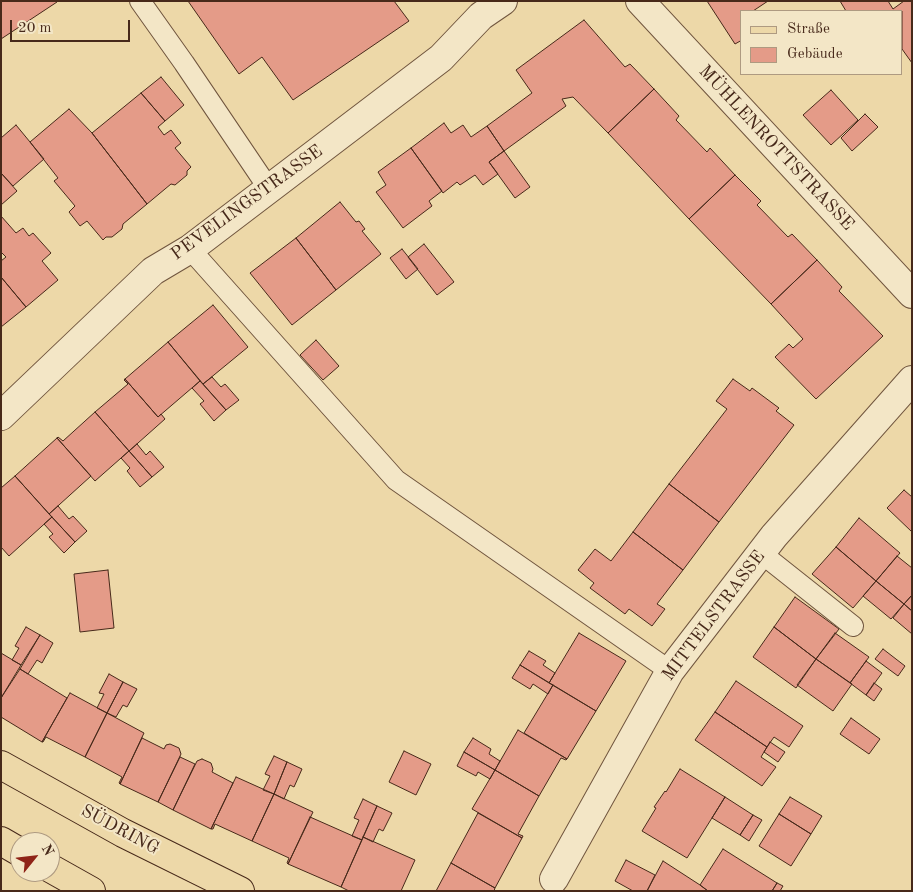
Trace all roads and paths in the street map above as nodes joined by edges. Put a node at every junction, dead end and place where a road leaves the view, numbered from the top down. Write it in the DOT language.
graph roads {
  1 [pos="140,1"];
  2 [pos="503,1"];
  3 [pos="640,1"];
  4 [pos="269,188"];
  5 [pos="190,249"];
  6 [pos="912,294"];
  7 [pos="912,380"];
  8 [pos="1,416"];
  9 [pos="761,553"];
  10 [pos="853,626"];
  11 [pos="670,671"];
  12 [pos="1,765"];
  13 [pos="60,874"];
  14 [pos="554,879"];
  15 [pos="91,891"];
  16 [pos="240,891"];
  1 -- 4 [label="lane"];
  2 -- 4 [label="street, PEVELINGSTRASSE"];
  3 -- 6 [label="street, MÜHLENROTTSTRASSE"];
  4 -- 5 [label="street, PEVELINGSTRASSE"];
  5 -- 8 [label="street, PEVELINGSTRASSE"];
  5 -- 11 [label="lane"];
  7 -- 9 [label="street, MITTELSTRASSE"];
  9 -- 10 [label="lane"];
  9 -- 11 [label="street, MITTELSTRASSE"];
  11 -- 14 [label="street, MITTELSTRASSE"];
  12 -- 16 [label="main road, SÜDRING"];
  13 -- 15 [label="main road"];
}
